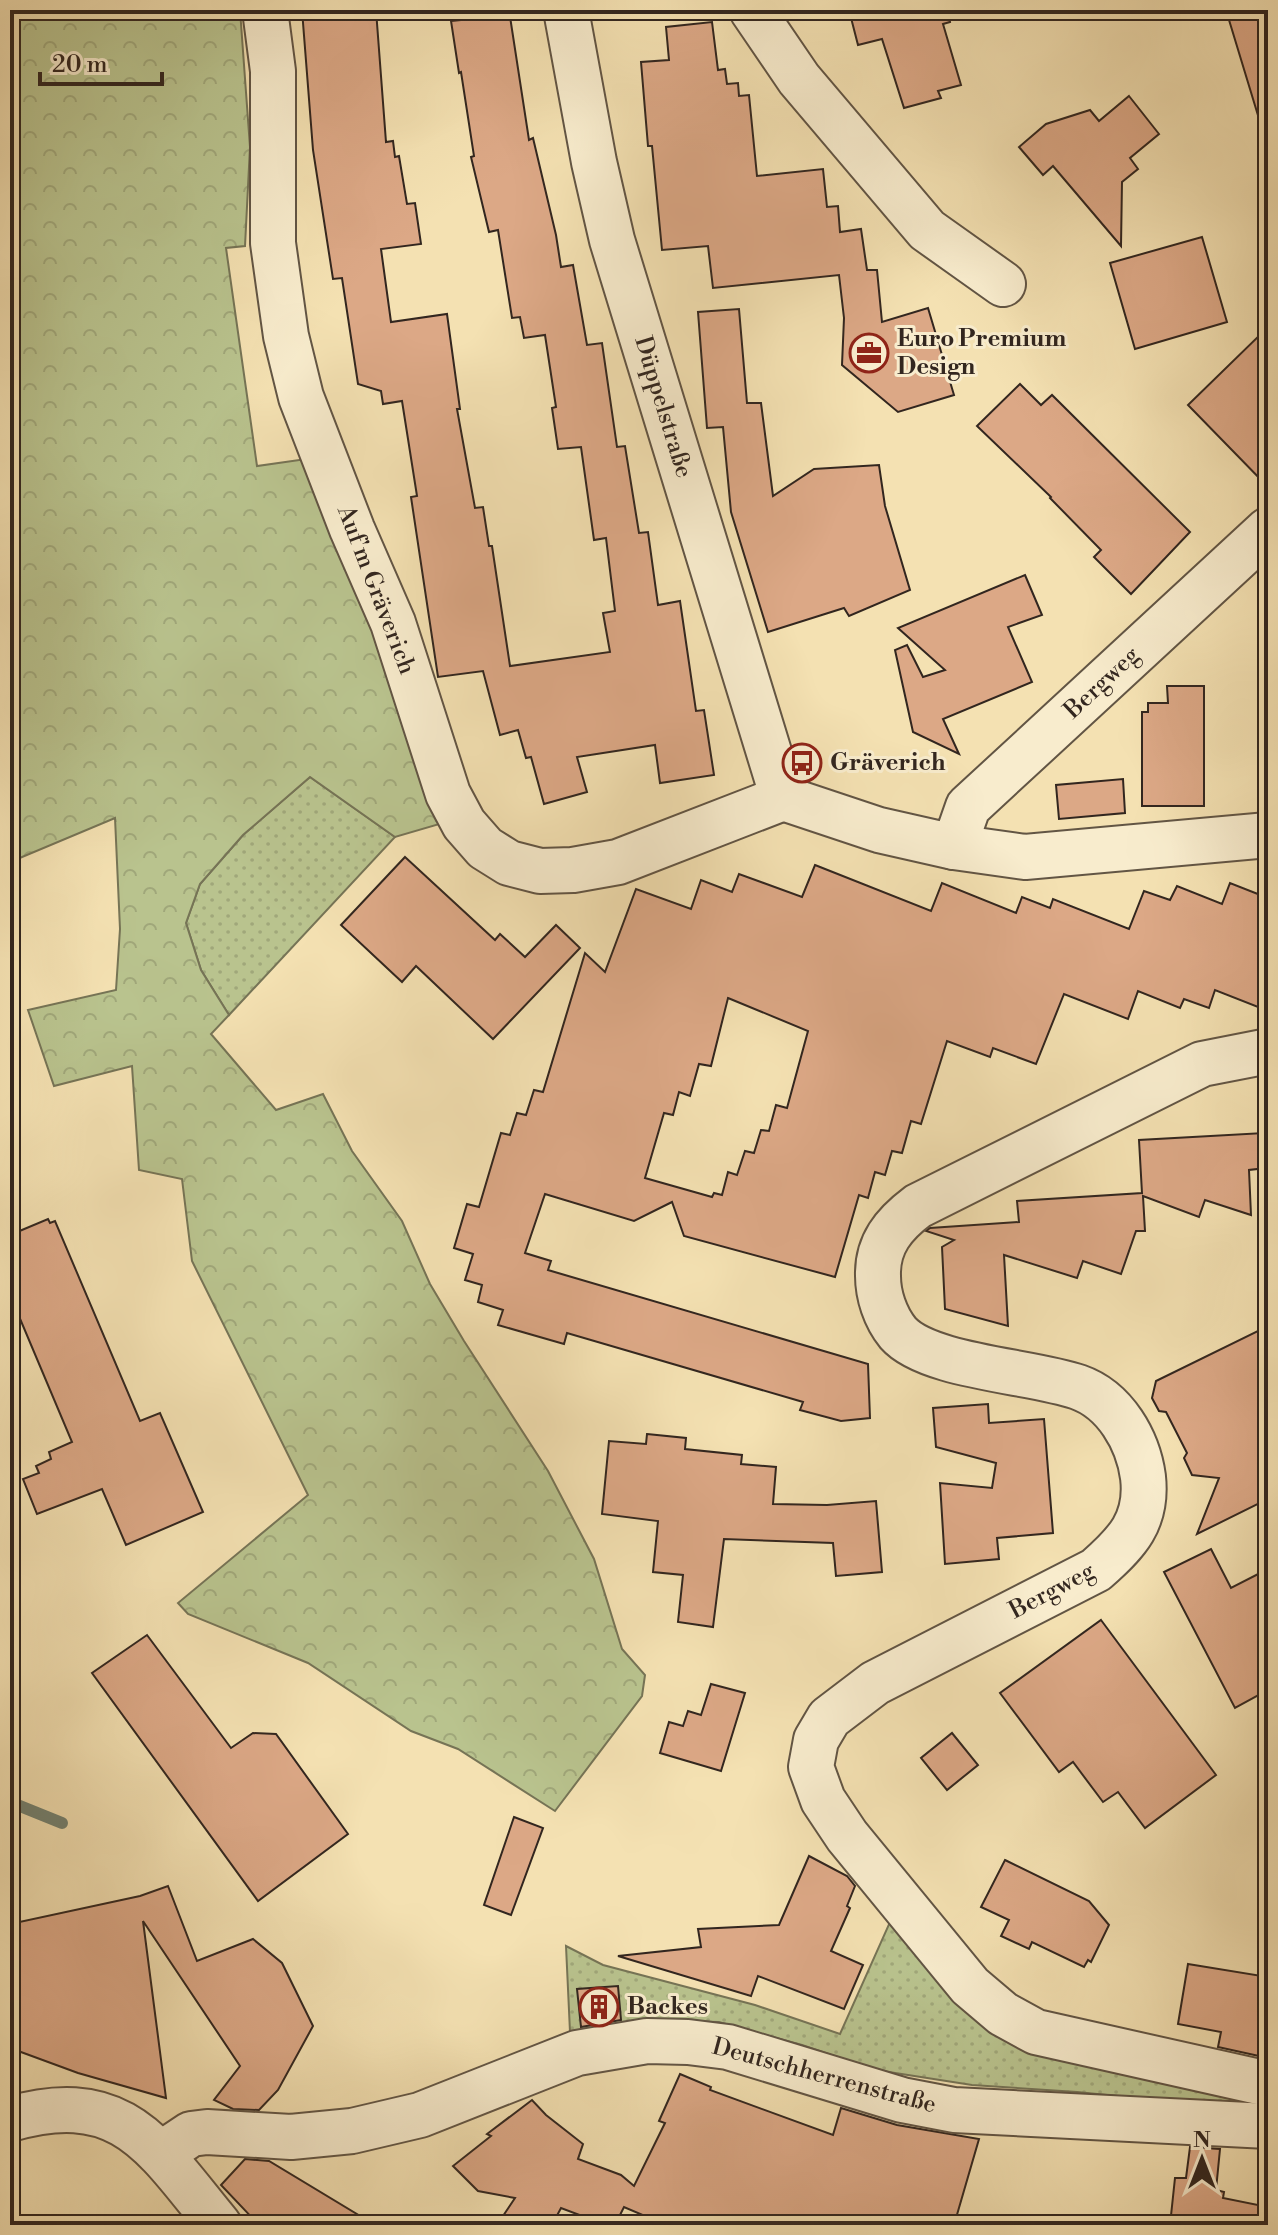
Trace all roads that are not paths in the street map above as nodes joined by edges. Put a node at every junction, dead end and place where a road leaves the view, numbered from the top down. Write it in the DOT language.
graph roads {
  1 [pos="265,10"];
  2 [pos="566,10"];
  3 [pos="752,10"];
  4 [pos="1003,284"];
  5 [pos="1268,530"];
  6 [pos="783,798"];
  7 [pos="1268,835"];
  8 [pos="954,847"];
  9 [pos="1268,1051"];
  10 [pos="1268,2084"];
  11 [pos="10,2085"];
  12 [pos="88,2113"];
  13 [pos="10,2119"];
  14 [pos="1268,2126"];
  15 [pos="161,2154"];
  16 [pos="219,2225"];
  1 -- 6 [label="street, Auf'm Gräverich"];
  2 -- 6 [label="street, Düppelstraße"];
  3 -- 4 [label="street"];
  5 -- 8 [label="street, Bergweg"];
  6 -- 8 [label="street"];
  7 -- 8 [label="street"];
  9 -- 10 [label="street, Bergweg"];
  11 -- 12 [label="street"];
  12 -- 13 [label="street"];
  12 -- 15 [label="street"];
  14 -- 15 [label="street, Deutschherrenstraße"];
  15 -- 16 [label="street"];
}
